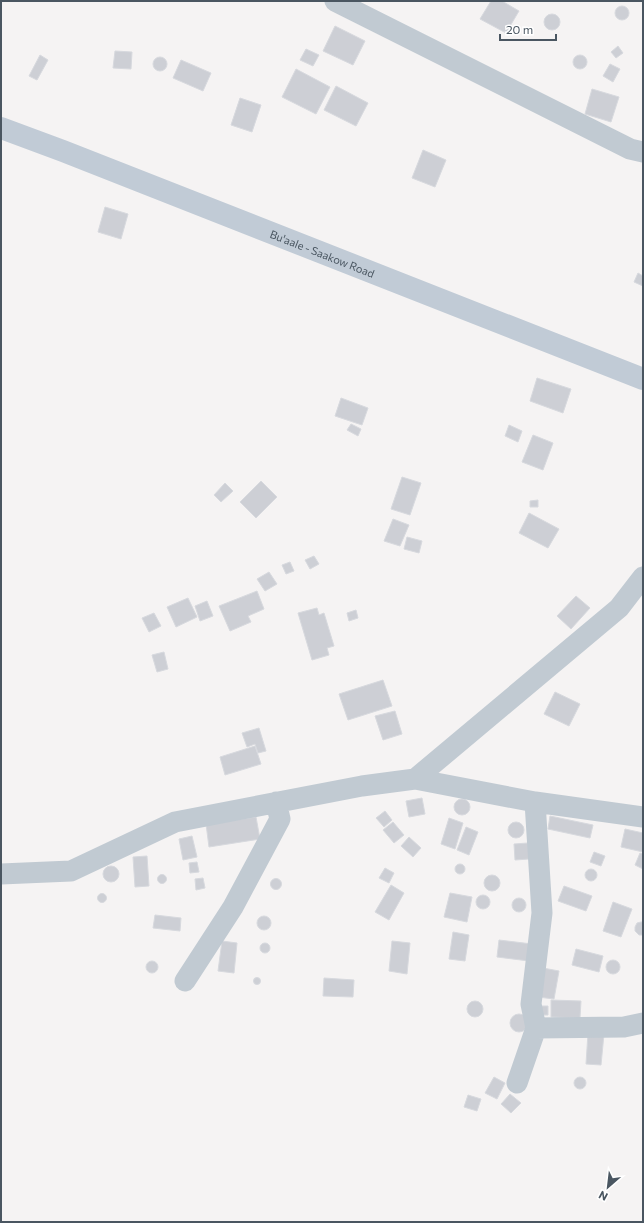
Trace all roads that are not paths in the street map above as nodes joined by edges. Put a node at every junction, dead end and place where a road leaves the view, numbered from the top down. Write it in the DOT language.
graph roads {
  1 [pos="335,1"];
  2 [pos="1,128"];
  3 [pos="643,152"];
  4 [pos="643,379"];
  5 [pos="643,577"];
  6 [pos="415,779"];
  7 [pos="276,802"];
  8 [pos="535,802"];
  9 [pos="643,817"];
  10 [pos="1,874"];
  11 [pos="185,981"];
  12 [pos="643,1023"];
  13 [pos="536,1028"];
  14 [pos="517,1083"];
  1 -- 3 [label="street"];
  2 -- 4 [label="main road, Bu'aale - Saakow Road"];
  5 -- 6 [label="street"];
  6 -- 7 [label="street"];
  6 -- 8 [label="street"];
  7 -- 10 [label="street"];
  7 -- 11 [label="street"];
  8 -- 9 [label="street"];
  8 -- 13 [label="street"];
  12 -- 13 [label="street"];
  13 -- 14 [label="street"];
}
